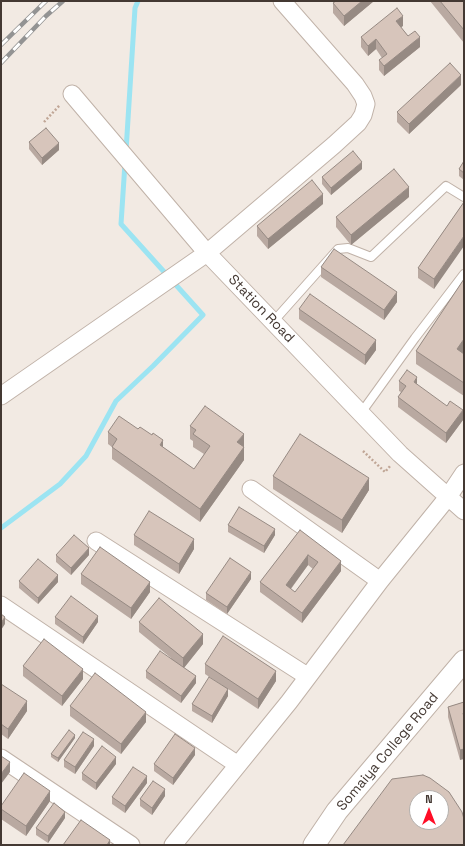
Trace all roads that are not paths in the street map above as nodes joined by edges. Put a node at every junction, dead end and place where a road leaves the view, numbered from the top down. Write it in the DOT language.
graph roads {
  1 [pos="282,1"];
  2 [pos="72,94"];
  3 [pos="464,197"];
  4 [pos="207,253"];
  5 [pos="464,274"];
  6 [pos="273,322"];
  7 [pos="1,396"];
  8 [pos="361,413"];
  9 [pos="464,474"];
  10 [pos="251,489"];
  11 [pos="448,497"];
  12 [pos="464,512"];
  13 [pos="96,541"];
  14 [pos="380,581"];
  15 [pos="1,605"];
  16 [pos="464,661"];
  17 [pos="308,676"];
  18 [pos="1,758"];
  19 [pos="238,764"];
  20 [pos="131,845"];
  21 [pos="173,845"];
  22 [pos="314,845"];
  1 -- 4 [label="street"];
  2 -- 4 [label="street, Station Road"];
  3 -- 6 [label="lane"];
  4 -- 6 [label="street, Station Road"];
  4 -- 7 [label="street"];
  5 -- 8 [label="lane"];
  6 -- 8 [label="street, Station Road"];
  8 -- 11 [label="street, Station Road"];
  9 -- 11 [label="street"];
  10 -- 14 [label="street"];
  11 -- 12 [label="street, Station Road"];
  11 -- 14 [label="street"];
  13 -- 17 [label="street"];
  14 -- 17 [label="street"];
  15 -- 19 [label="street"];
  16 -- 22 [label="street, Somaiya College Road"];
  17 -- 19 [label="street"];
  18 -- 20 [label="street"];
  19 -- 21 [label="street"];
}
